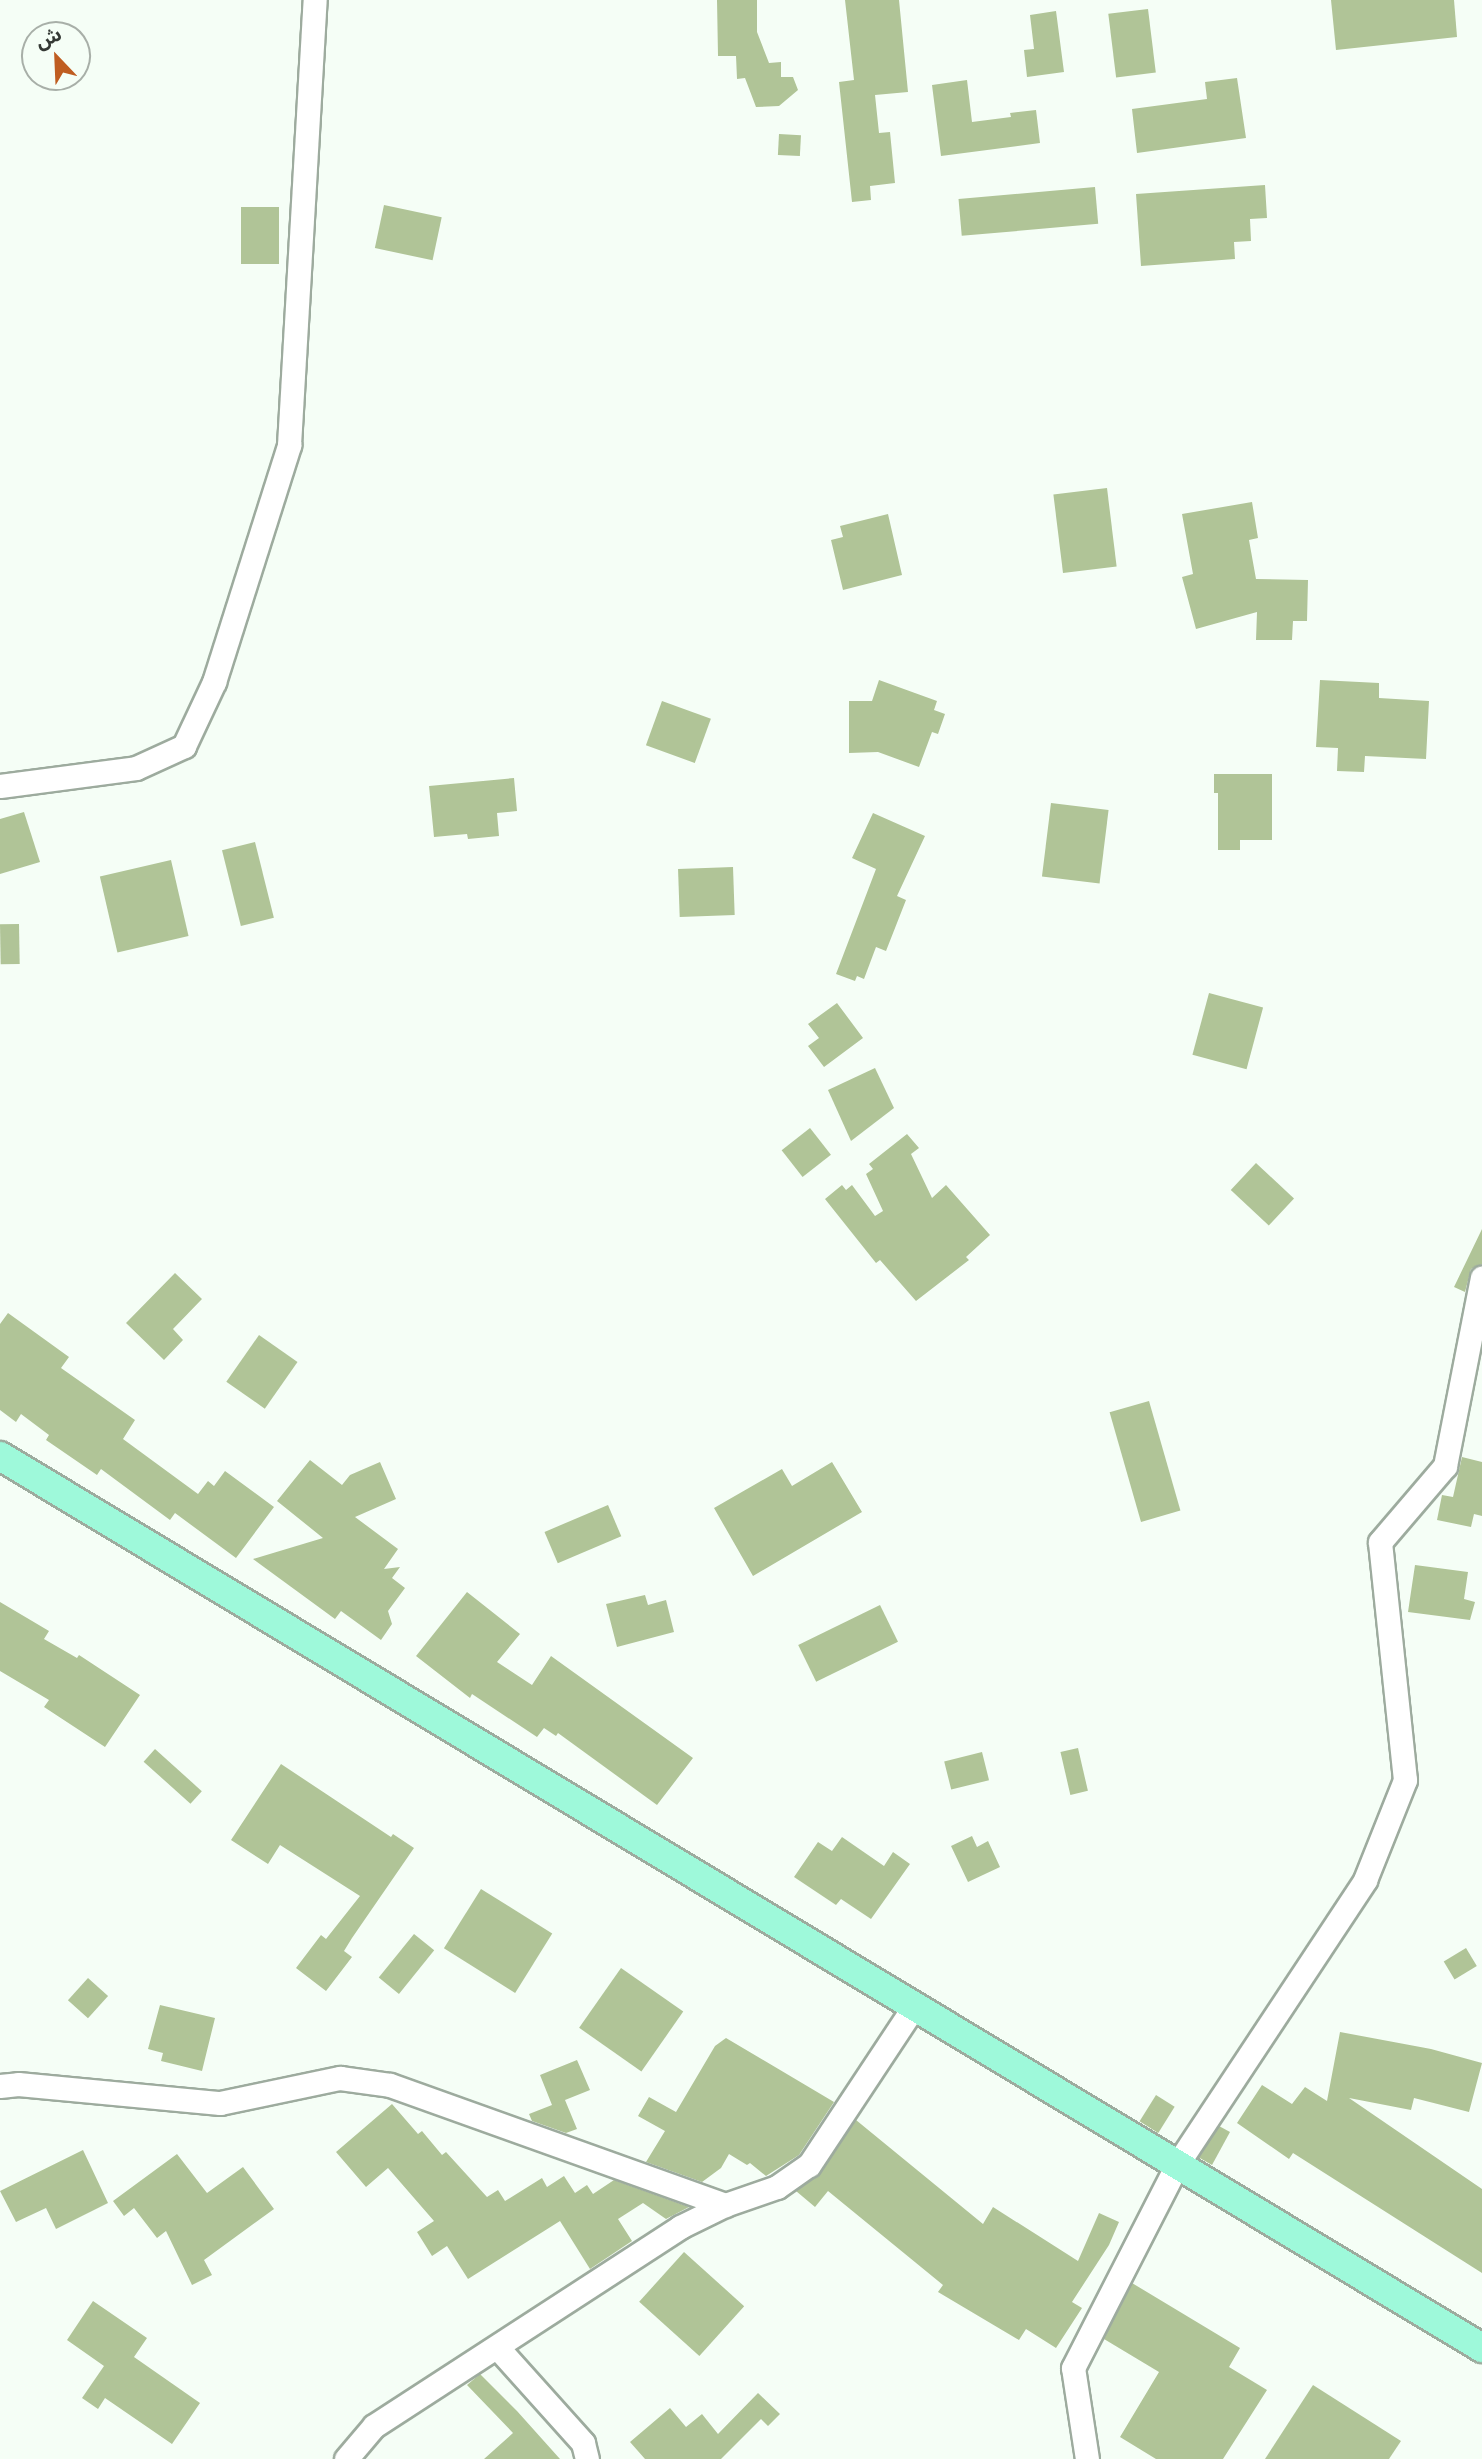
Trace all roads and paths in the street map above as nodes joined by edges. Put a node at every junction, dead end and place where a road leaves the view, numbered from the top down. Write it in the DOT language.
graph roads {
  1 [pos="315,0"];
  2 [pos="0,786"];
  3 [pos="1482,1278"];
  4 [pos="0,1456"];
  5 [pos="915,2005"];
  6 [pos="0,2085"];
  7 [pos="1178,2162"];
  8 [pos="725,2205"];
  9 [pos="497,2347"];
  10 [pos="1482,2348"];
  11 [pos="346,2459"];
  12 [pos="587,2459"];
  13 [pos="1087,2459"];
  1 -- 2 [label="street"];
  3 -- 7 [label="street"];
  4 -- 5 [label="main road"];
  5 -- 7 [label="main road"];
  5 -- 8 [label="street"];
  6 -- 8 [label="street"];
  7 -- 10 [label="main road"];
  7 -- 13 [label="street"];
  8 -- 9 [label="street"];
  9 -- 11 [label="street"];
  9 -- 12 [label="street"];
}
